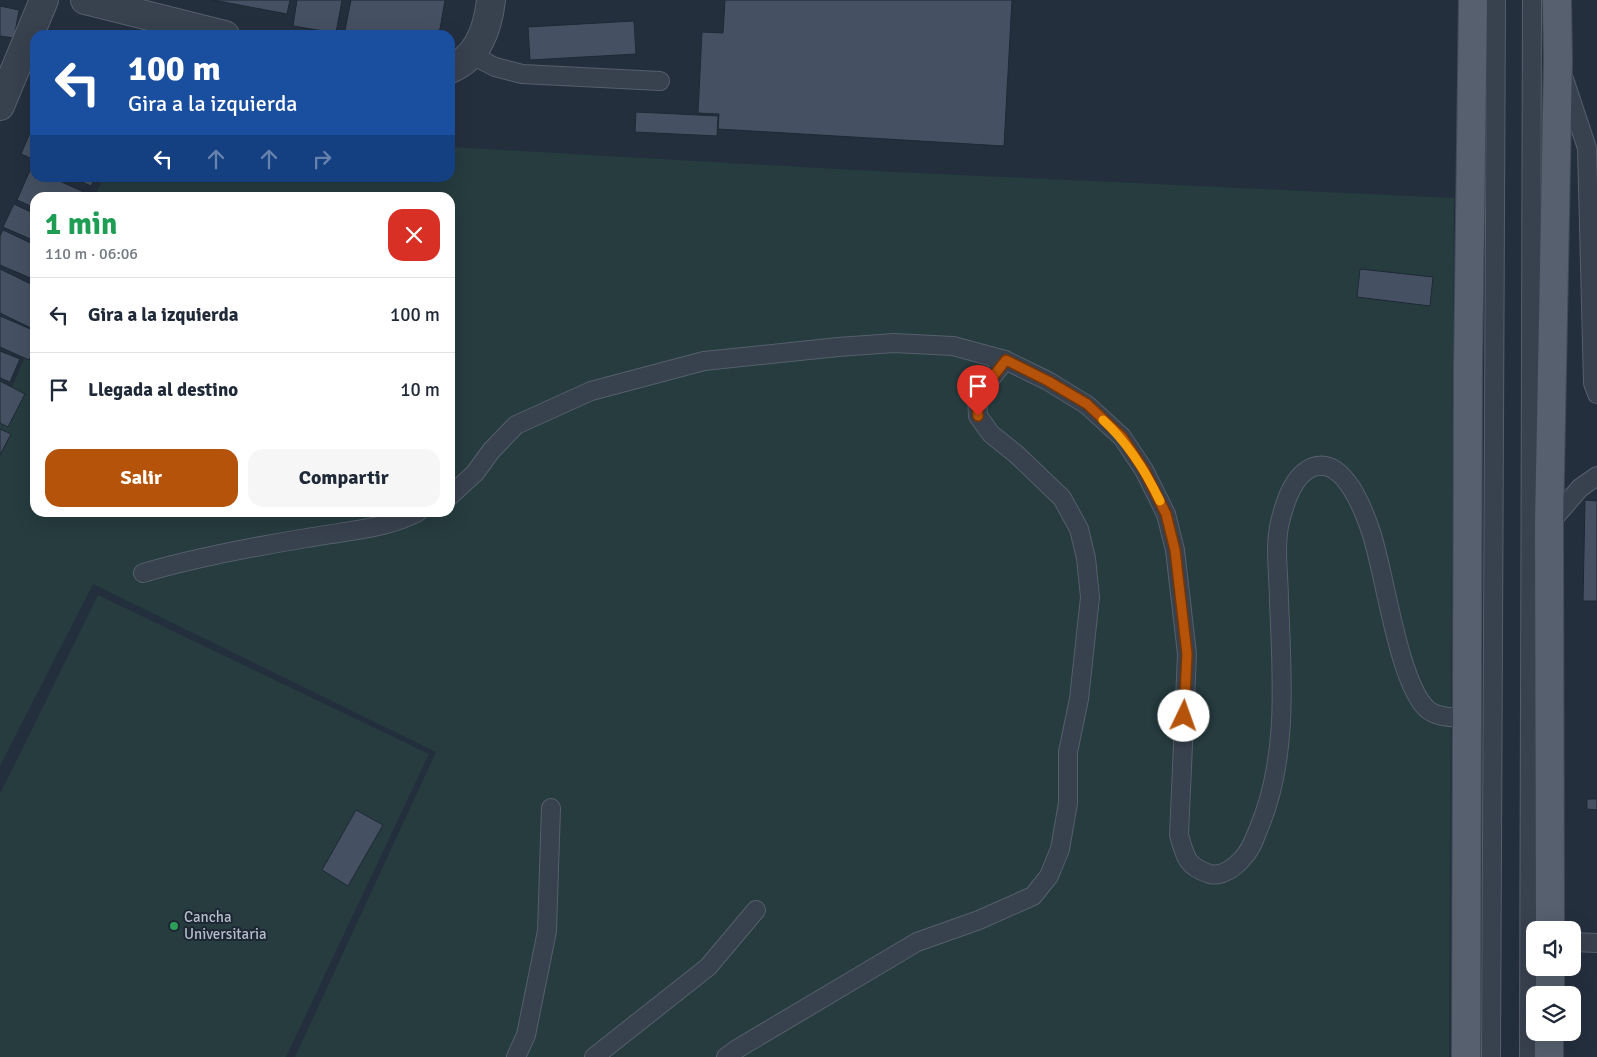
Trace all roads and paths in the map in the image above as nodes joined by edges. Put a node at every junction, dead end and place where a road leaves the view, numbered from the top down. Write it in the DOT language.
graph roads {
  1 [pos="44,0"];
  2 [pos="85,0"];
  3 [pos="491,0"];
  4 [pos="1458,0"];
  5 [pos="1473,0"];
  6 [pos="1496,0"];
  7 [pos="1532,0"];
  8 [pos="1557,0"];
  9 [pos="32,30"];
  10 [pos="205,30"];
  11 [pos="30,34"];
  12 [pos="460,61"];
  13 [pos="1558,61"];
  14 [pos="1474,76"];
  15 [pos="660,81"];
  16 [pos="0,106"];
  17 [pos="1006,360"];
  18 [pos="1597,394"];
  19 [pos="1597,476"];
  20 [pos="455,491"];
  21 [pos="404,517"];
  22 [pos="1549,524"];
  23 [pos="143,573"];
  24 [pos="1466,718"];
  25 [pos="551,808"];
  26 [pos="756,910"];
  27 [pos="1550,921"];
  28 [pos="1581,942"];
  29 [pos="1597,943"];
  30 [pos="1549,1041"];
  31 [pos="516,1057"];
  32 [pos="594,1057"];
  33 [pos="726,1057"];
  34 [pos="1466,1057"];
  35 [pos="1491,1057"];
  36 [pos="1529,1057"];
  37 [pos="1549,1057"];
  1 -- 9 [label="street"];
  2 -- 10 [label="street"];
  3 -- 12 [label="street"];
  4 -- 14 [label="main road"];
  5 -- 14 [label="main road"];
  6 -- 35 [label="lane"];
  7 -- 36 [label="lane"];
  8 -- 13 [label="main road"];
  11 -- 16 [label="street"];
  12 -- 15 [label="lane"];
  13 -- 18 [label="lane"];
  13 -- 22 [label="main road"];
  14 -- 24 [label="main road"];
  17 -- 20 [label="lane"];
  17 -- 24 [label="lane"];
  17 -- 33 [label="lane"];
  19 -- 22 [label="lane"];
  21 -- 23 [label="lane"];
  22 -- 27 [label="main road"];
  24 -- 34 [label="main road"];
  25 -- 31 [label="lane"];
  26 -- 32 [label="lane"];
  28 -- 29 [label="lane"];
  30 -- 37 [label="main road"];
}
